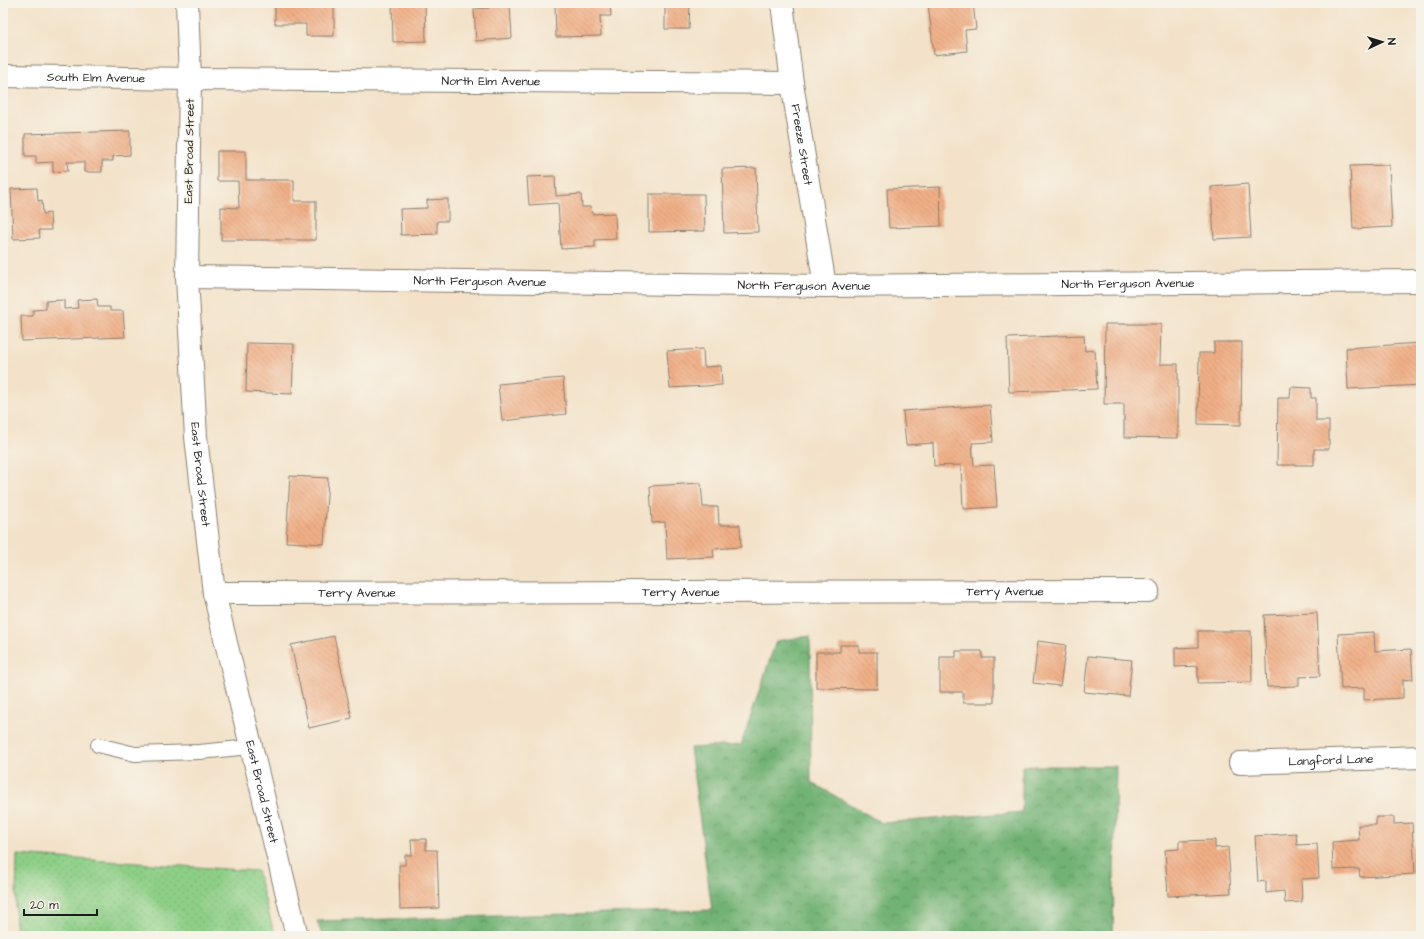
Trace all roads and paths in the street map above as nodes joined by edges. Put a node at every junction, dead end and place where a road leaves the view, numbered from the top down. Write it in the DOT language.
graph roads {
  1 [pos="187,3"];
  2 [pos="782,3"];
  3 [pos="3,76"];
  4 [pos="190,79"];
  5 [pos="792,83"];
  6 [pos="187,277"];
  7 [pos="1421,281"];
  8 [pos="825,286"];
  9 [pos="1148,591"];
  10 [pos="214,593"];
  11 [pos="98,745"];
  12 [pos="251,747"];
  13 [pos="1421,757"];
  14 [pos="1240,764"];
  15 [pos="297,936"];
  1 -- 4 [label="street, East Broad Street"];
  2 -- 5 [label="street, Freeze Street"];
  3 -- 4 [label="street, South Elm Avenue"];
  4 -- 5 [label="street, North Elm Avenue"];
  4 -- 6 [label="street, East Broad Street"];
  5 -- 8 [label="street, Freeze Street"];
  6 -- 8 [label="street, North Ferguson Avenue"];
  6 -- 10 [label="street, East Broad Street"];
  7 -- 8 [label="street, North Ferguson Avenue"];
  9 -- 10 [label="street, Terry Avenue"];
  10 -- 12 [label="street, East Broad Street"];
  11 -- 12 [label="lane"];
  12 -- 15 [label="street, East Broad Street"];
  13 -- 14 [label="street, Langford Lane"];
}
